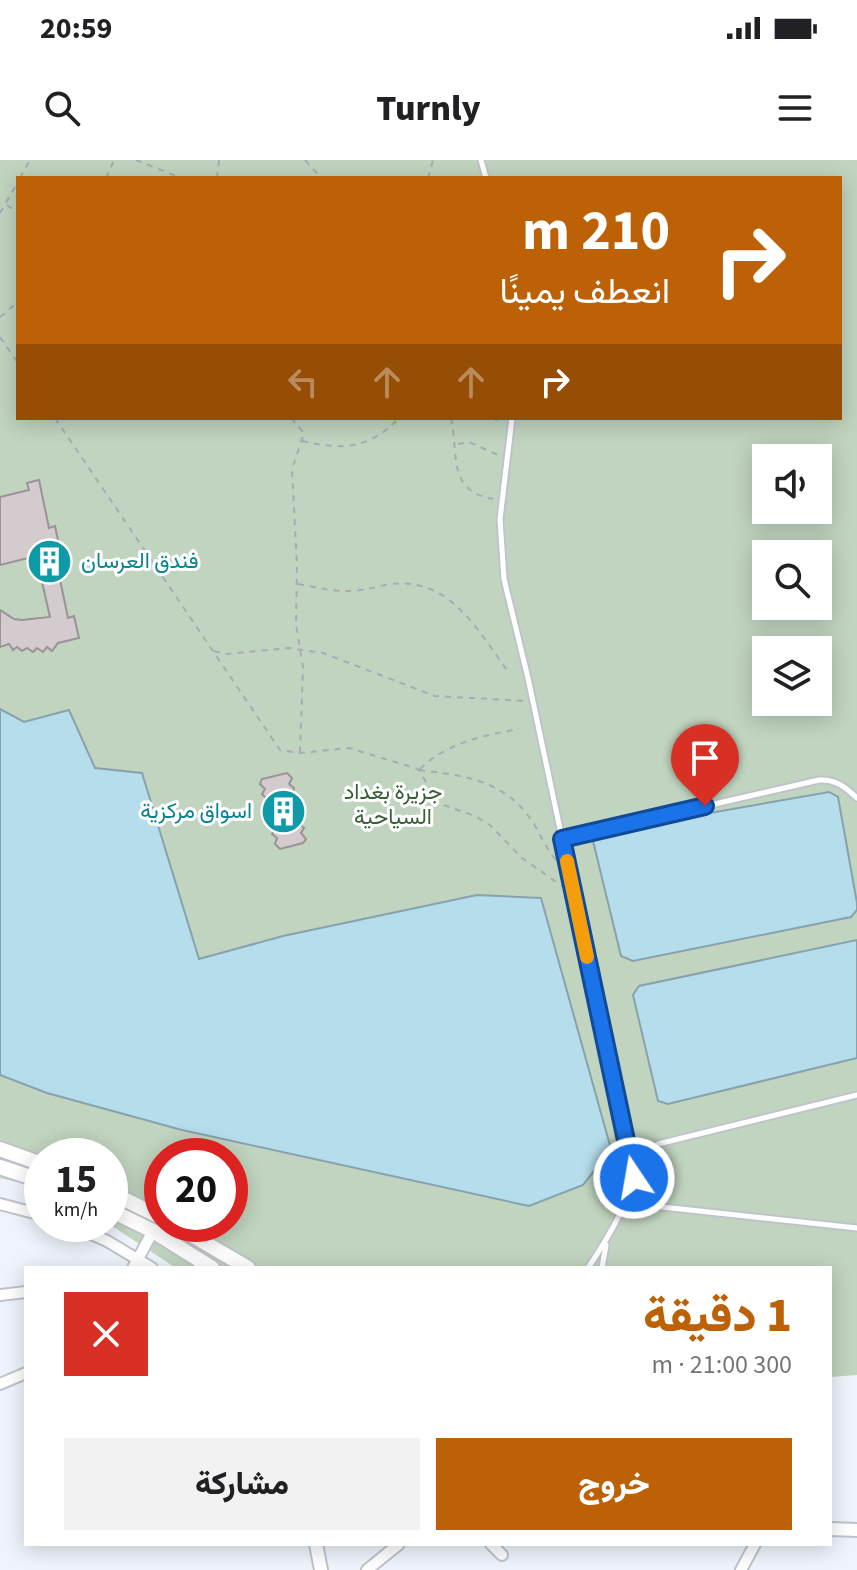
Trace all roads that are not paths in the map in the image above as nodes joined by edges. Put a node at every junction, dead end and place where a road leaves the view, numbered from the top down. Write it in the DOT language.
graph roads {
  1 [pos="512,420"];
  2 [pos="857,798"];
  3 [pos="562,839"];
  4 [pos="857,1095"];
  5 [pos="0,1149"];
  6 [pos="24,1158"];
  7 [pos="0,1167"];
  8 [pos="24,1175"];
  9 [pos="634,1178"];
  10 [pos="625,1203"];
  11 [pos="0,1204"];
  12 [pos="24,1210"];
  13 [pos="857,1228"];
  14 [pos="606,1241"];
  15 [pos="108,1242"];
  16 [pos="147,1242"];
  17 [pos="171,1242"];
  18 [pos="204,1242"];
  19 [pos="136,1264"];
  20 [pos="209,1266"];
  21 [pos="245,1266"];
  22 [pos="589,1266"];
  23 [pos="602,1266"];
  24 [pos="24,1292"];
  25 [pos="0,1295"];
  26 [pos="24,1374"];
  27 [pos="0,1384"];
  28 [pos="832,1529"];
  29 [pos="857,1530"];
  30 [pos="316,1546"];
  31 [pos="397,1546"];
  32 [pos="493,1546"];
  33 [pos="754,1546"];
  34 [pos="502,1555"];
  35 [pos="321,1570"];
  36 [pos="367,1570"];
  37 [pos="741,1570"];
  1 -- 3 [label="lane"];
  2 -- 3 [label="lane"];
  3 -- 9 [label="lane"];
  4 -- 9 [label="lane"];
  5 -- 6 [label="main road"];
  7 -- 8 [label="main road"];
  9 -- 10 [label="lane"];
  10 -- 13 [label="lane"];
  10 -- 14 [label="lane"];
  11 -- 12 [label="street"];
  14 -- 22 [label="lane"];
  14 -- 23 [label="lane"];
  15 -- 19 [label="street"];
  16 -- 19 [label="street"];
  17 -- 20 [label="main road"];
  18 -- 21 [label="main road"];
  24 -- 25 [label="street"];
  26 -- 27 [label="street"];
  28 -- 29 [label="street"];
  30 -- 35 [label="street"];
  31 -- 36 [label="street"];
  32 -- 34 [label="street"];
  33 -- 37 [label="street"];
}
